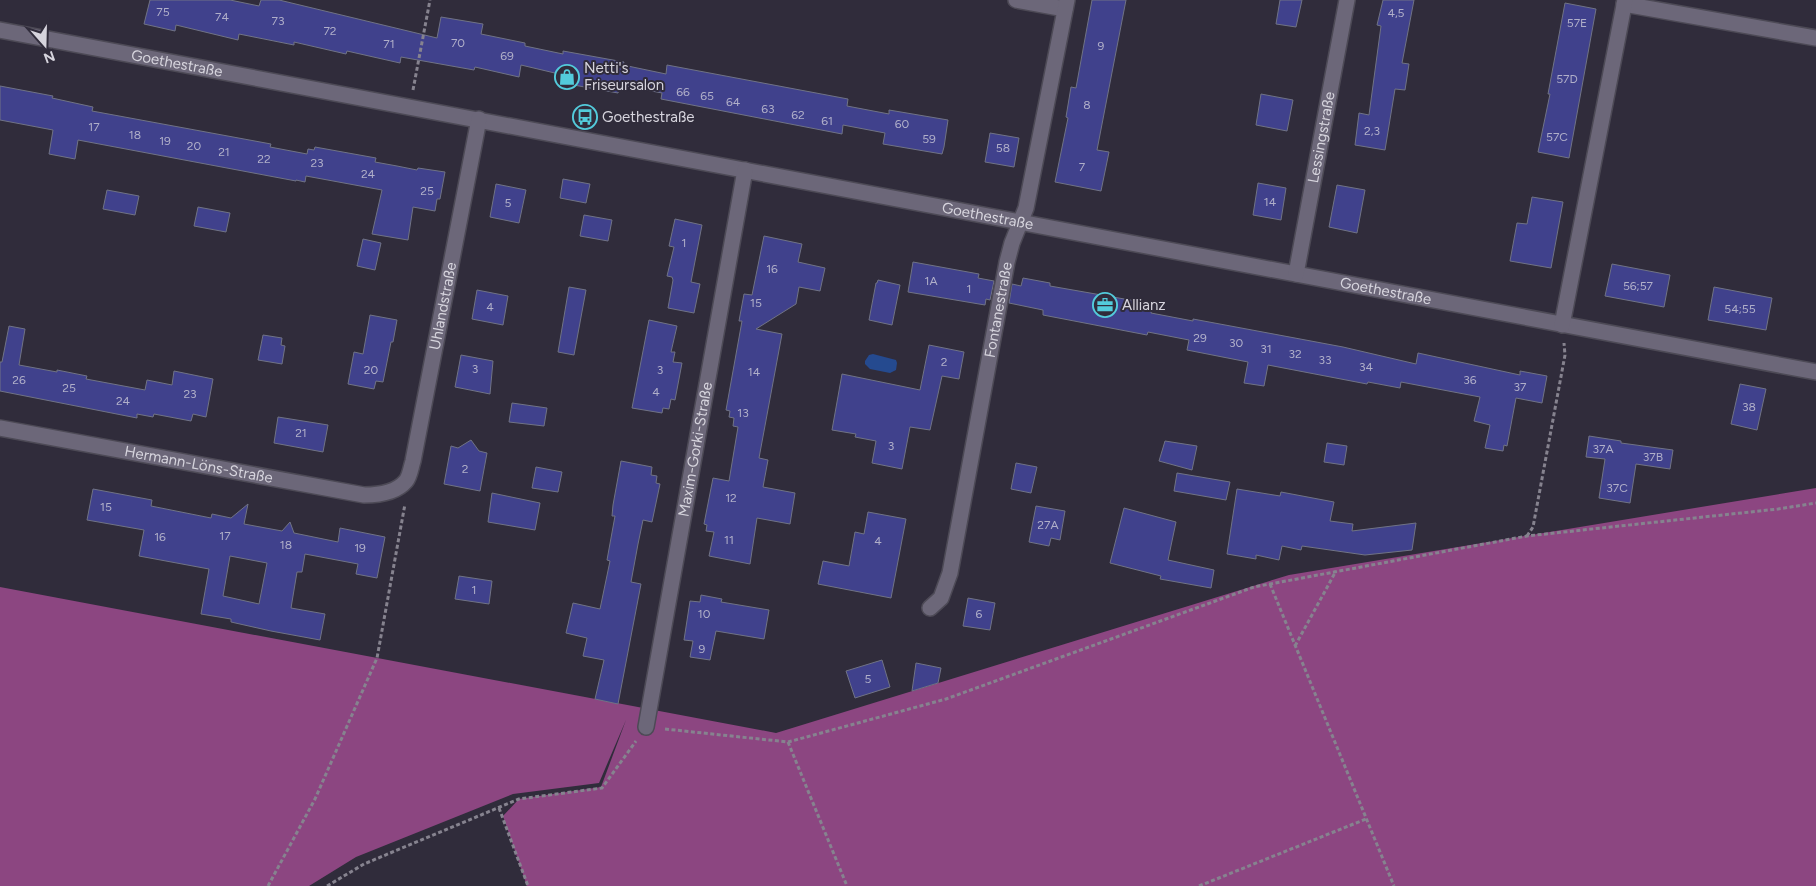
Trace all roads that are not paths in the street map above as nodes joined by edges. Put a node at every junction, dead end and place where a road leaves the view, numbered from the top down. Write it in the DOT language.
graph roads {
  1 [pos="1016,0"];
  2 [pos="1347,0"];
  3 [pos="1625,2"];
  4 [pos="1066,5"];
  5 [pos="0,30"];
  6 [pos="1816,38"];
  7 [pos="479,119"];
  8 [pos="746,170"];
  9 [pos="1021,223"];
  10 [pos="1296,274"];
  11 [pos="1562,325"];
  12 [pos="1816,372"];
  13 [pos="0,428"];
  14 [pos="397,488"];
  15 [pos="930,608"];
  16 [pos="646,727"];
  1 -- 4 [label="street, Fontanestraße"];
  2 -- 10 [label="street, Lessingstraße"];
  3 -- 6 [label="street"];
  3 -- 11 [label="street"];
  4 -- 9 [label="street, Fontanestraße"];
  5 -- 7 [label="street, Goethestraße"];
  7 -- 8 [label="street, Goethestraße"];
  7 -- 14 [label="street, Uhlandstraße"];
  8 -- 9 [label="street, Goethestraße"];
  8 -- 16 [label="street, Maxim-Gorki-Straße"];
  9 -- 10 [label="street, Goethestraße"];
  9 -- 15 [label="street, Fontanestraße"];
  10 -- 11 [label="street, Goethestraße"];
  11 -- 12 [label="street, Goethestraße"];
  13 -- 14 [label="street, Hermann-Löns-Straße"];
}
